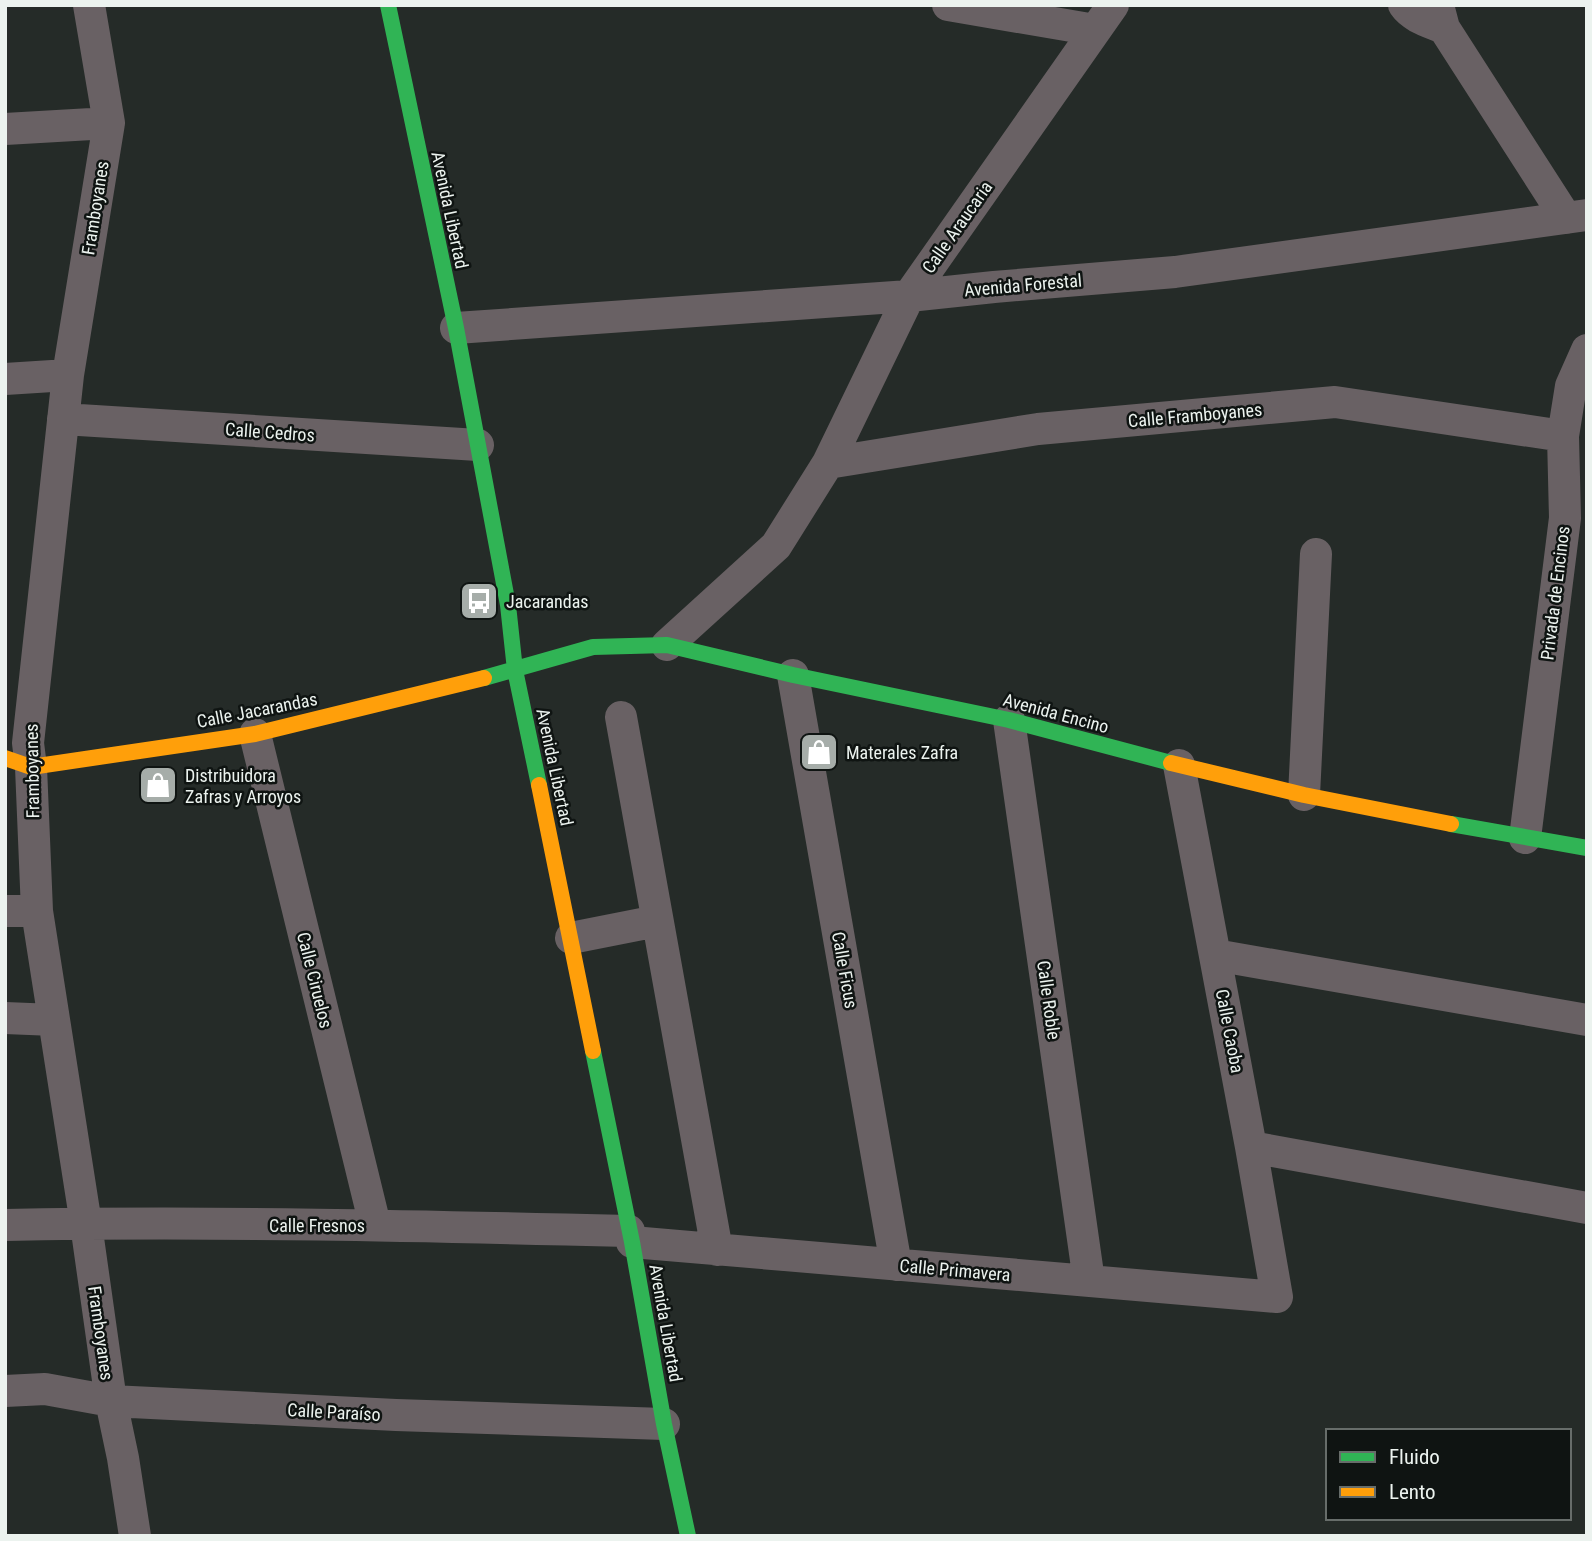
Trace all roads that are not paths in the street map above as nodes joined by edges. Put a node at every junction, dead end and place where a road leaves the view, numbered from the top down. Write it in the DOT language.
graph roads {
  1 [pos="89,5"];
  2 [pos="388,5"];
  3 [pos="948,5"];
  4 [pos="1404,5"];
  5 [pos="1441,16"];
  6 [pos="1104,18"];
  7 [pos="109,123"];
  8 [pos="5,130"];
  9 [pos="1576,216"];
  10 [pos="909,296"];
  11 [pos="456,328"];
  12 [pos="1587,350"];
  13 [pos="68,375"];
  14 [pos="5,379"];
  15 [pos="63,419"];
  16 [pos="1563,436"];
  17 [pos="478,445"];
  18 [pos="828,463"];
  19 [pos="1316,554"];
  20 [pos="667,645"];
  21 [pos="515,670"];
  22 [pos="793,675"];
  23 [pos="621,717"];
  24 [pos="1009,720"];
  25 [pos="255,734"];
  26 [pos="18,763"];
  27 [pos="1179,765"];
  28 [pos="1304,795"];
  29 [pos="1525,838"];
  30 [pos="1587,848"];
  31 [pos="5,911"];
  32 [pos="37,911"];
  33 [pos="657,921"];
  34 [pos="571,938"];
  35 [pos="1216,955"];
  36 [pos="5,1018"];
  37 [pos="54,1020"];
  38 [pos="1587,1020"];
  39 [pos="1251,1147"];
  40 [pos="1587,1208"];
  41 [pos="86,1224"];
  42 [pos="5,1225"];
  43 [pos="375,1225"];
  44 [pos="631,1237"];
  45 [pos="717,1250"];
  46 [pos="896,1265"];
  47 [pos="1089,1280"];
  48 [pos="1277,1297"];
  49 [pos="5,1391"];
  50 [pos="111,1401"];
  51 [pos="664,1424"];
  52 [pos="135,1536"];
  53 [pos="688,1536"];
  1 -- 7 [label="street, Framboyanes"];
  2 -- 11 [label="street, Avenida Libertad"];
  3 -- 6 [label="street"];
  4 -- 5 [label="street"];
  5 -- 9 [label="street"];
  6 -- 10 [label="street, Calle Araucaria"];
  7 -- 8 [label="street"];
  7 -- 13 [label="street, Framboyanes"];
  9 -- 10 [label="street, Avenida Forestal"];
  10 -- 11 [label="street, Avenida Forestal"];
  10 -- 18 [label="street, Calle Araucaria"];
  11 -- 17 [label="street, Avenida Libertad"];
  12 -- 16 [label="street, Privada de Encinos"];
  13 -- 14 [label="street"];
  13 -- 15 [label="street, Framboyanes"];
  15 -- 17 [label="street, Calle Cedros"];
  15 -- 26 [label="street, Framboyanes"];
  16 -- 18 [label="street, Calle Framboyanes"];
  16 -- 29 [label="street, Privada de Encinos"];
  17 -- 21 [label="street, Avenida Libertad"];
  18 -- 20 [label="street, Calle Araucaria"];
  19 -- 28 [label="street"];
  20 -- 21 [label="street, Avenida Encino"];
  20 -- 22 [label="street, Avenida Encino"];
  21 -- 25 [label="street, Calle Jacarandas"];
  21 -- 34 [label="street, Avenida Libertad"];
  22 -- 24 [label="street, Avenida Encino"];
  22 -- 46 [label="street, Calle Ficus"];
  23 -- 33 [label="street"];
  24 -- 27 [label="street, Avenida Encino"];
  24 -- 47 [label="street, Calle Roble"];
  25 -- 26 [label="street, Calle Jacarandas"];
  25 -- 43 [label="street, Calle Ciruelos"];
  26 -- 32 [label="street, Framboyanes"];
  27 -- 28 [label="street, Avenida Encino"];
  27 -- 35 [label="street, Calle Caoba"];
  28 -- 29 [label="street, Avenida Encino"];
  29 -- 30 [label="street, Avenida Encino"];
  31 -- 32 [label="street"];
  32 -- 37 [label="street, Framboyanes"];
  33 -- 34 [label="street"];
  33 -- 45 [label="street"];
  34 -- 44 [label="street, Avenida Libertad"];
  35 -- 38 [label="street"];
  35 -- 39 [label="street, Calle Caoba"];
  36 -- 37 [label="street"];
  37 -- 41 [label="street, Framboyanes"];
  39 -- 40 [label="street"];
  39 -- 48 [label="street, Calle Caoba"];
  41 -- 42 [label="street, Calle Fresnos"];
  41 -- 43 [label="street, Calle Fresnos"];
  41 -- 50 [label="street, Framboyanes"];
  43 -- 44 [label="street, Calle Fresnos"];
  44 -- 45 [label="street, Calle Primavera"];
  44 -- 51 [label="street, Avenida Libertad"];
  45 -- 46 [label="street, Calle Primavera"];
  46 -- 47 [label="street, Calle Primavera"];
  47 -- 48 [label="street, Calle Primavera"];
  49 -- 50 [label="street, Calle Paraíso"];
  50 -- 51 [label="street, Calle Paraíso"];
  50 -- 52 [label="street, Framboyanes"];
  51 -- 53 [label="street, Avenida Libertad"];
}
